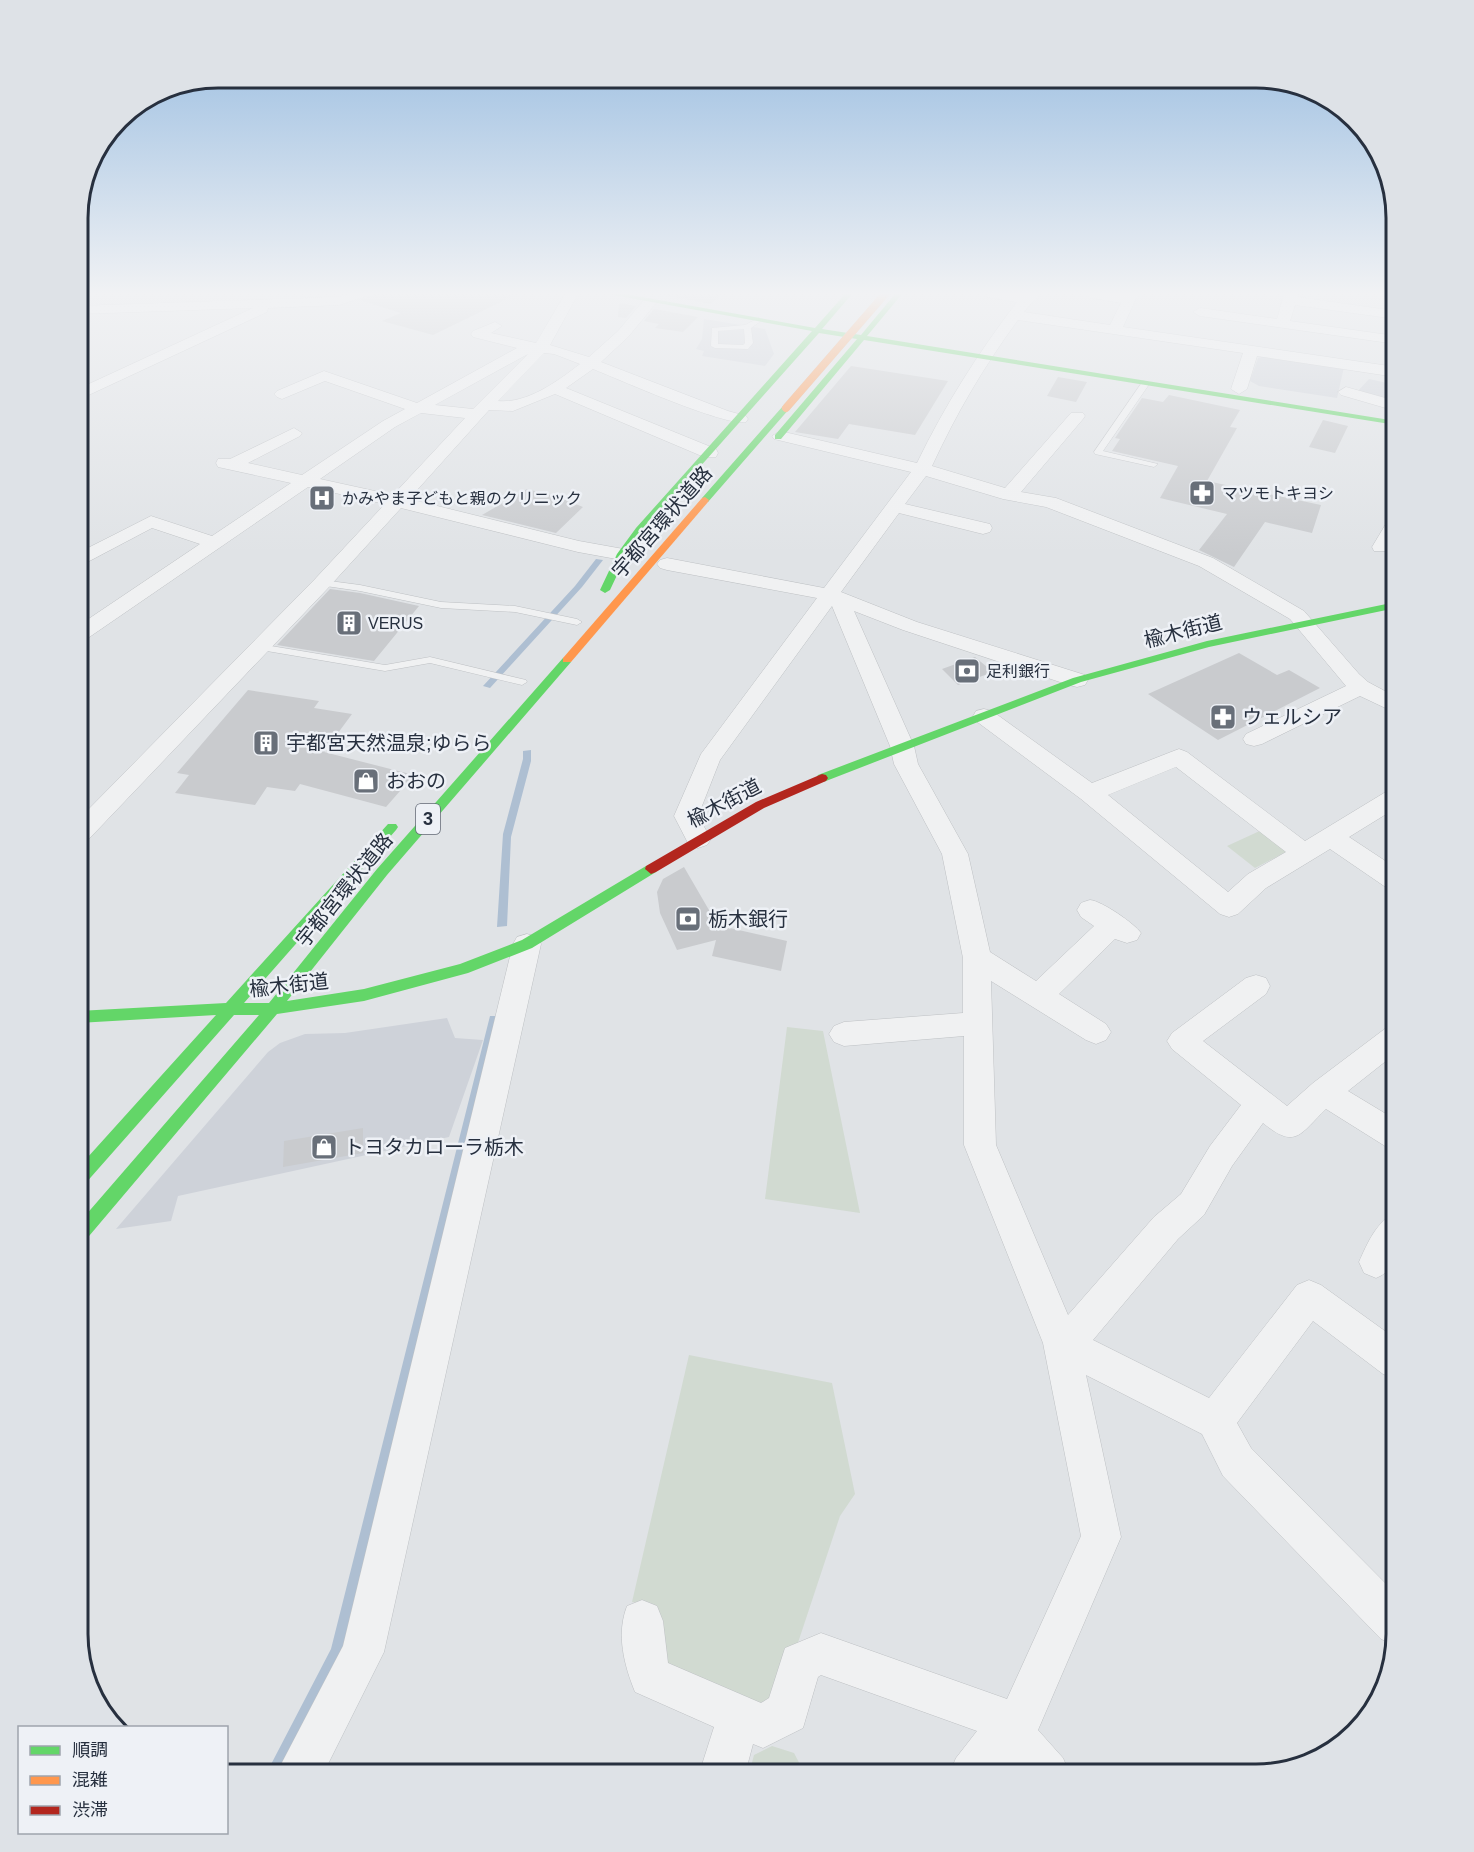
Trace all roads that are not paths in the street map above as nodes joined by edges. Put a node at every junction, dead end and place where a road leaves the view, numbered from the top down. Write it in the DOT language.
graph roads {
  1 [pos="109,380"];
  2 [pos="314,380"];
  3 [pos="337,380"];
  4 [pos="472,380"];
  5 [pos="511,380"];
  6 [pos="566,380"];
  7 [pos="634,380"];
  8 [pos="773,380"];
  9 [pos="790,380"];
  10 [pos="810,380"];
  11 [pos="826,380"];
  12 [pos="969,380"];
  13 [pos="1132,380"];
  14 [pos="1179,380"];
  15 [pos="1242,380"];
  16 [pos="1146,383"];
  17 [pos="555,389"];
  18 [pos="1239,389"];
  19 [pos="89,390"];
  20 [pos="1346,392"];
  21 [pos="282,394"];
  22 [pos="1386,403"];
  23 [pos="417,408"];
  24 [pos="481,409"];
  25 [pos="1386,412"];
  26 [pos="1077,416"];
  27 [pos="740,419"];
  28 [pos="1386,421"];
  29 [pos="294,433"];
  30 [pos="780,436"];
  31 [pos="710,453"];
  32 [pos="1154,465"];
  33 [pos="922,469"];
  34 [pos="305,480"];
  35 [pos="1009,495"];
  36 [pos="394,501"];
  37 [pos="894,507"];
  38 [pos="983,528"];
  39 [pos="1386,539"];
  40 [pos="214,543"];
  41 [pos="1381,547"];
  42 [pos="622,554"];
  43 [pos="89,555"];
  44 [pos="667,564"];
  45 [pos="322,583"];
  46 [pos="834,597"];
  47 [pos="616,606"];
  48 [pos="1386,607"];
  49 [pos="577,622"];
  50 [pos="1305,623"];
  51 [pos="89,629"];
  52 [pos="259,647"];
  53 [pos="1077,680"];
  54 [pos="522,682"];
  55 [pos="1360,687"];
  56 [pos="1386,701"];
  57 [pos="984,716"];
  58 [pos="1254,739"];
  59 [pos="902,746"];
  60 [pos="1090,793"];
  61 [pos="1386,810"];
  62 [pos="402,816"];
  63 [pos="89,824"];
  64 [pos="1330,837"];
  65 [pos="699,839"];
  66 [pos="1304,853"];
  67 [pos="1386,874"];
  68 [pos="1110,922"];
  69 [pos="527,944"];
  70 [pos="977,958"];
  71 [pos="1257,986"];
  72 [pos="1039,996"];
  73 [pos="229,1009"];
  74 [pos="273,1009"];
  75 [pos="88,1016"];
  76 [pos="979,1023"];
  77 [pos="1096,1032"];
  78 [pos="844,1034"];
  79 [pos="1386,1044"];
  80 [pos="1324,1092"];
  81 [pos="1260,1103"];
  82 [pos="1386,1130"];
  83 [pos="88,1168"];
  84 [pos="88,1224"];
  85 [pos="1386,1245"];
  86 [pos="1376,1262"];
  87 [pos="1061,1342"];
  88 [pos="1386,1353"];
  89 [pos="1215,1421"];
  90 [pos="1386,1614"];
  91 [pos="642,1621"];
  92 [pos="740,1715"];
  93 [pos="1010,1732"];
  94 [pos="304,1764"];
  95 [pos="725,1764"];
  96 [pos="979,1764"];
  97 [pos="1038,1764"];
  1 -- 19 [label="street"];
  2 -- 21 [label="street"];
  3 -- 23 [label="street"];
  4 -- 23 [label="street"];
  5 -- 24 [label="street"];
  6 -- 17 [label="street"];
  7 -- 27 [label="street"];
  8 -- 27 [label="main road"];
  9 -- 42 [label="main road, 宇都宮環状道路"];
  10 -- 47 [label="main road, 宇都宮環状道路 / 3, bridge"];
  11 -- 30 [label="main road, 3"];
  12 -- 33 [label="street"];
  13 -- 16 [label="main road"];
  14 -- 18 [label="main road"];
  15 -- 18 [label="street"];
  16 -- 28 [label="main road"];
  16 -- 32 [label="lane"];
  17 -- 24 [label="street"];
  17 -- 31 [label="street"];
  18 -- 25 [label="main road"];
  20 -- 22 [label="street"];
  23 -- 24 [label="street"];
  23 -- 34 [label="street"];
  24 -- 36 [label="street"];
  26 -- 35 [label="street"];
  27 -- 31 [label="main road"];
  29 -- 34 [label="street"];
  30 -- 33 [label="street"];
  30 -- 44 [label="main road, 3"];
  31 -- 42 [label="main road"];
  33 -- 35 [label="street"];
  33 -- 37 [label="street"];
  34 -- 36 [label="street"];
  34 -- 40 [label="street"];
  35 -- 50 [label="street"];
  36 -- 42 [label="street"];
  36 -- 45 [label="street"];
  37 -- 38 [label="street"];
  37 -- 46 [label="street"];
  39 -- 41 [label="street"];
  40 -- 43 [label="street"];
  40 -- 51 [label="street"];
  44 -- 46 [label="street"];
  44 -- 47 [label="main road, 3"];
  45 -- 49 [label="lane"];
  45 -- 52 [label="street"];
  46 -- 53 [label="street"];
  46 -- 59 [label="street"];
  46 -- 65 [label="street"];
  47 -- 74 [label="main road, 宇都宮環状道路 / 3"];
  48 -- 50 [label="main road, 楡木街道"];
  50 -- 53 [label="main road, 楡木街道"];
  50 -- 55 [label="street"];
  52 -- 54 [label="lane"];
  52 -- 63 [label="street"];
  53 -- 57 [label="main road, 楡木街道"];
  55 -- 56 [label="street"];
  55 -- 58 [label="street"];
  57 -- 59 [label="main road, 楡木街道"];
  57 -- 60 [label="street"];
  59 -- 65 [label="main road, 楡木街道"];
  59 -- 70 [label="street"];
  60 -- 66 [label="street"];
  60 -- 66 [label="street"];
  61 -- 64 [label="street"];
  62 -- 73 [label="main road, 宇都宮環状道路 / 3"];
  64 -- 66 [label="street"];
  64 -- 67 [label="street"];
  65 -- 69 [label="main road, 楡木街道"];
  68 -- 72 [label="street"];
  69 -- 74 [label="main road, 楡木街道"];
  69 -- 94 [label="street"];
  70 -- 72 [label="street"];
  70 -- 76 [label="street"];
  71 -- 81 [label="street"];
  72 -- 77 [label="street"];
  73 -- 74 [label="main road, 楡木街道"];
  73 -- 75 [label="main road, 楡木街道"];
  73 -- 83 [label="main road, 宇都宮環状道路 / 3"];
  74 -- 84 [label="main road, 宇都宮環状道路 / 3"];
  76 -- 78 [label="street"];
  76 -- 87 [label="street"];
  79 -- 80 [label="street"];
  80 -- 81 [label="street"];
  80 -- 82 [label="street"];
  81 -- 87 [label="street"];
  85 -- 86 [label="street"];
  87 -- 89 [label="street"];
  87 -- 93 [label="street"];
  88 -- 89 [label="street"];
  89 -- 90 [label="street"];
  91 -- 92 [label="street"];
  92 -- 93 [label="street"];
  92 -- 95 [label="street"];
  93 -- 96 [label="street"];
  93 -- 97 [label="street"];
}
